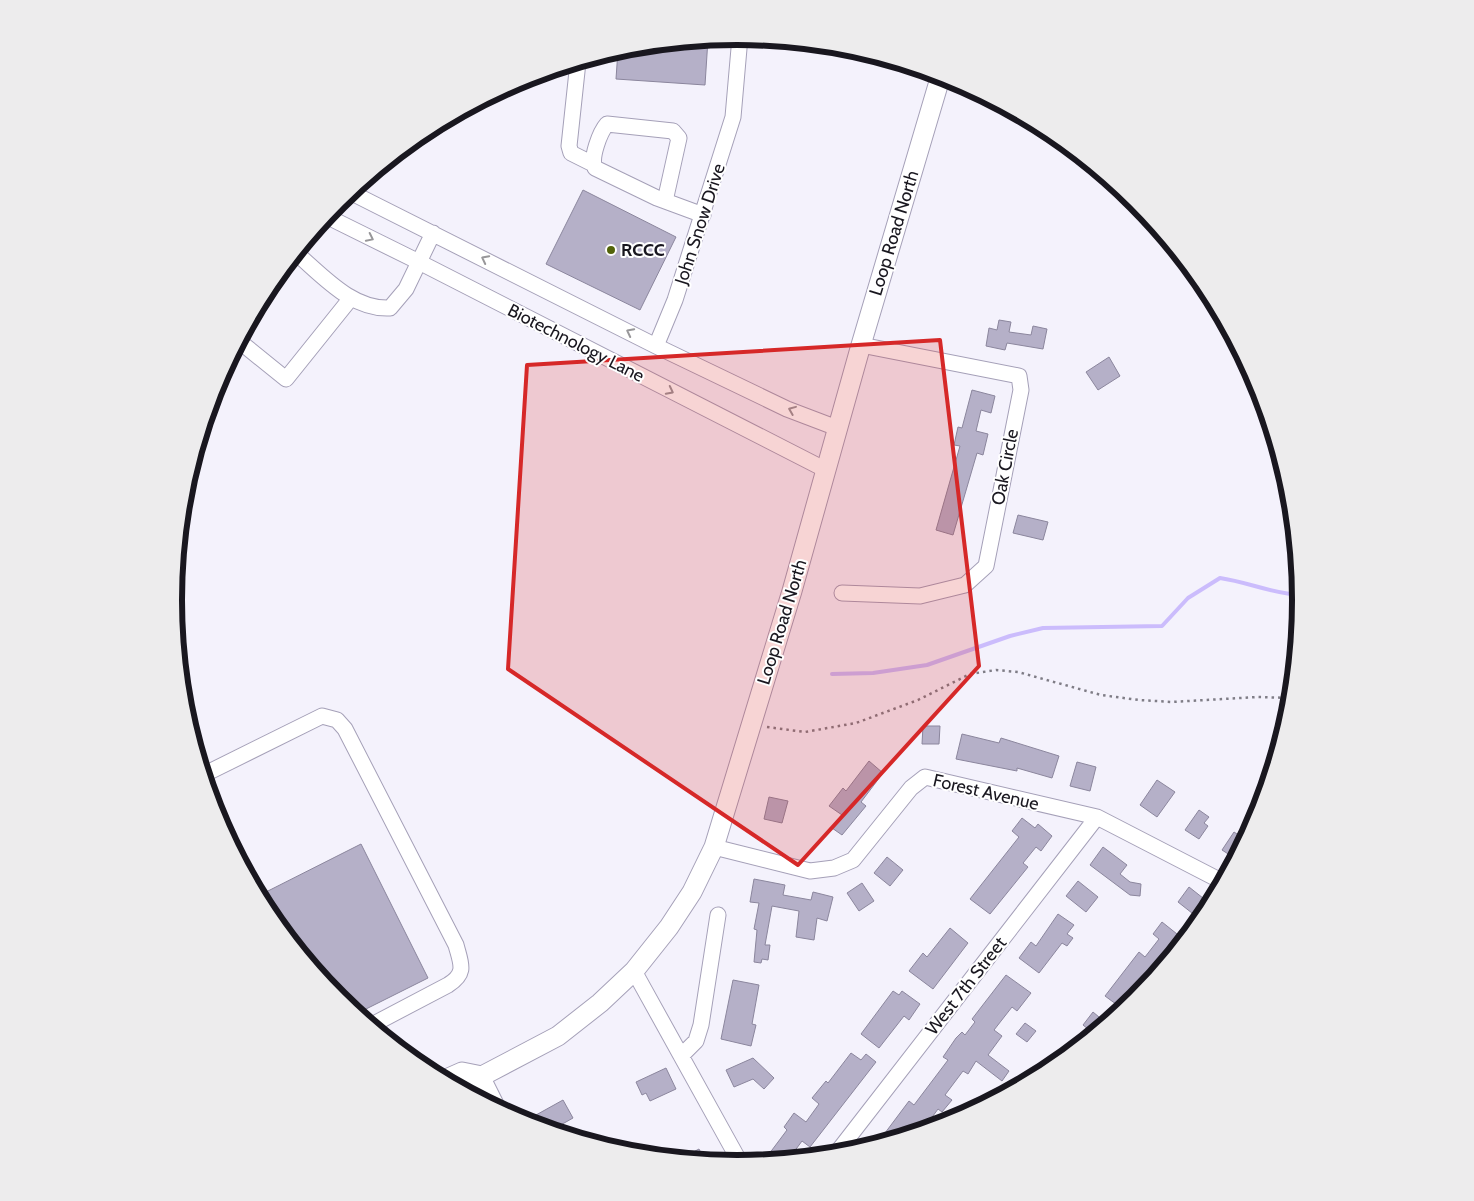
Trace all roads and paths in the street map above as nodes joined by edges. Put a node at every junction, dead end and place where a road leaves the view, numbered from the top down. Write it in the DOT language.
graph roads {
  1 [pos="739,45"];
  2 [pos="577,68"];
  3 [pos="939,83"];
  4 [pos="593,164"];
  5 [pos="357,196"];
  6 [pos="665,200"];
  7 [pos="703,215"];
  8 [pos="333,219"];
  9 [pos="433,233"];
  10 [pos="300,257"];
  11 [pos="419,262"];
  12 [pos="351,298"];
  13 [pos="861,345"];
  14 [pos="244,346"];
  15 [pos="656,346"];
  16 [pos="838,428"];
  17 [pos="826,470"];
  18 [pos="842,593"];
  19 [pos="1284,698"];
  20 [pos="751,724"];
  21 [pos="209,772"];
  22 [pos="1097,817"];
  23 [pos="714,847"];
  24 [pos="1217,879"];
  25 [pos="718,915"];
  26 [pos="634,971"];
  27 [pos="377,1023"];
  28 [pos="681,1056"];
  29 [pos="482,1076"];
  30 [pos="451,1077"];
  31 [pos="470,1088"];
  32 [pos="494,1100"];
  33 [pos="842,1145"];
  34 [pos="737,1156"];
  1 -- 7 [label="street, John Snow Drive"];
  2 -- 4 [label="street"];
  3 -- 13 [label="main road, Loop Road North"];
  4 -- 6 [label="street"];
  4 -- 6 [label="street"];
  5 -- 9 [label="street, Biotechnology Lane"];
  6 -- 7 [label="street"];
  7 -- 15 [label="street, John Snow Drive"];
  8 -- 11 [label="street, Biotechnology Lane, one-way"];
  9 -- 11 [label="street"];
  15 -- 9 [label="street, Biotechnology Lane, one-way"];
  10 -- 12 [label="street"];
  11 -- 12 [label="street"];
  11 -- 17 [label="street, Biotechnology Lane, one-way"];
  12 -- 14 [label="street"];
  13 -- 16 [label="main road, Loop Road North"];
  13 -- 18 [label="street, Oak Circle"];
  16 -- 15 [label="street, Biotechnology Lane, one-way"];
  16 -- 17 [label="main road, Loop Road North"];
  17 -- 20 [label="main road, Loop Road North"];
  19 -- 20 [label="path"];
  20 -- 23 [label="main road, Loop Road North"];
  21 -- 27 [label="street"];
  22 -- 23 [label="street, Forest Avenue"];
  22 -- 24 [label="street, Forest Avenue"];
  22 -- 33 [label="street, West 7th Street"];
  23 -- 26 [label="main road, Loop Road North"];
  25 -- 28 [label="street"];
  26 -- 28 [label="street"];
  26 -- 29 [label="main road, Loop Road North"];
  28 -- 34 [label="street"];
  29 -- 30 [label="main road"];
  29 -- 31 [label="main road, Loop Road North"];
  29 -- 32 [label="street"];
}
